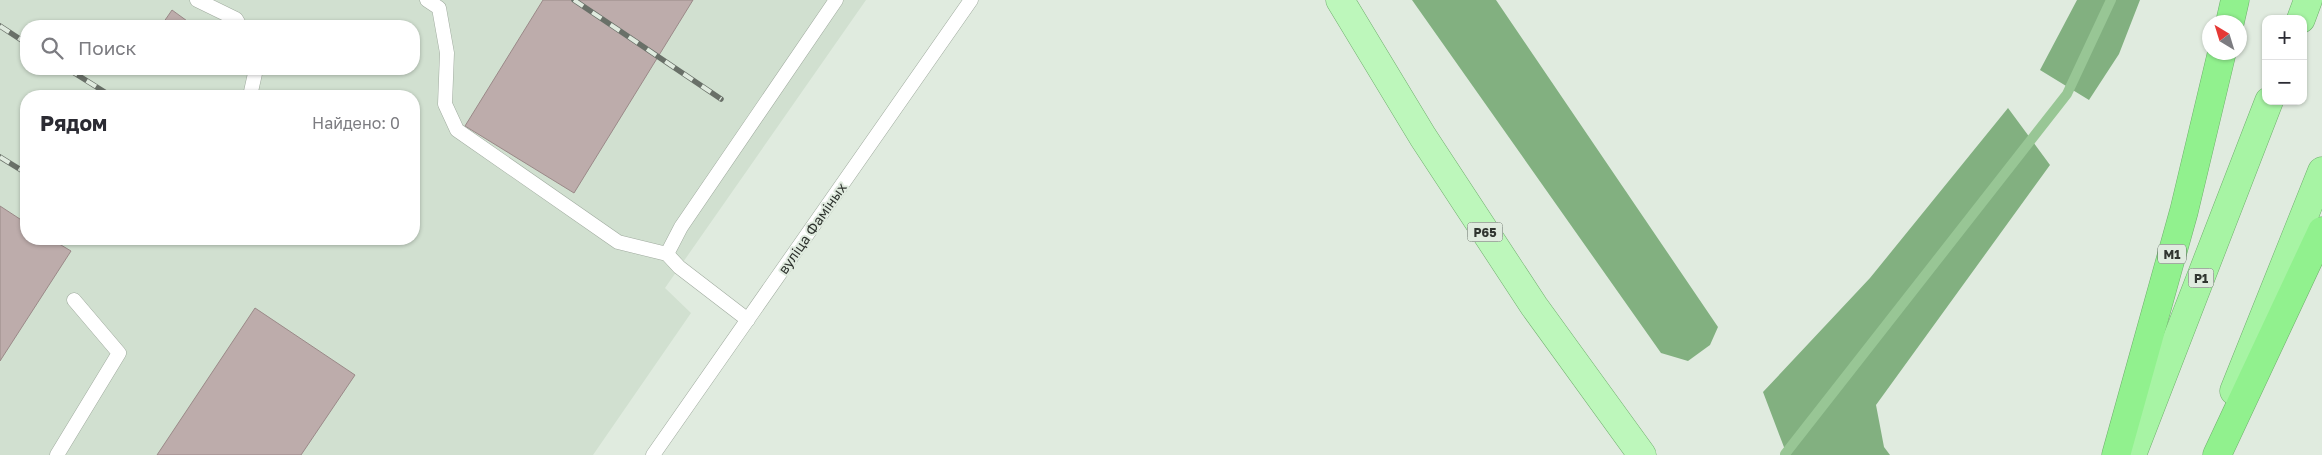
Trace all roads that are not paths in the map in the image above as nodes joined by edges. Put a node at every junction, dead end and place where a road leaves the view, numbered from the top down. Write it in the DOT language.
graph roads {
  1 [pos="197,0"];
  2 [pos="427,0"];
  3 [pos="836,0"];
  4 [pos="971,0"];
  5 [pos="1340,0"];
  6 [pos="2235,0"];
  7 [pos="2308,0"];
  8 [pos="2232,15"];
  9 [pos="2302,15"];
  10 [pos="237,20"];
  11 [pos="2220,60"];
  12 [pos="255,75"];
  13 [pos="251,90"];
  14 [pos="2267,105"];
  15 [pos="2322,171"];
  16 [pos="2322,230"];
  17 [pos="667,254"];
  18 [pos="74,300"];
  19 [pos="748,320"];
  20 [pos="57,455"];
  21 [pos="654,455"];
  22 [pos="1642,455"];
  23 [pos="2116,455"];
  24 [pos="2132,455"];
  25 [pos="2208,455"];
  26 [pos="2217,455"];
  1 -- 10 [label="lane"];
  2 -- 17 [label="lane"];
  3 -- 17 [label="lane"];
  4 -- 19 [label="lane, вуліца Фаміных"];
  5 -- 22 [label="main road, Р65"];
  6 -- 8 [label="highway"];
  7 -- 9 [label="highway"];
  11 -- 23 [label="highway, М1"];
  12 -- 13 [label="lane"];
  14 -- 24 [label="highway, Р1"];
  15 -- 25 [label="highway"];
  16 -- 26 [label="highway"];
  17 -- 19 [label="lane"];
  18 -- 20 [label="lane"];
  19 -- 21 [label="lane, вуліца Фаміных"];
}
